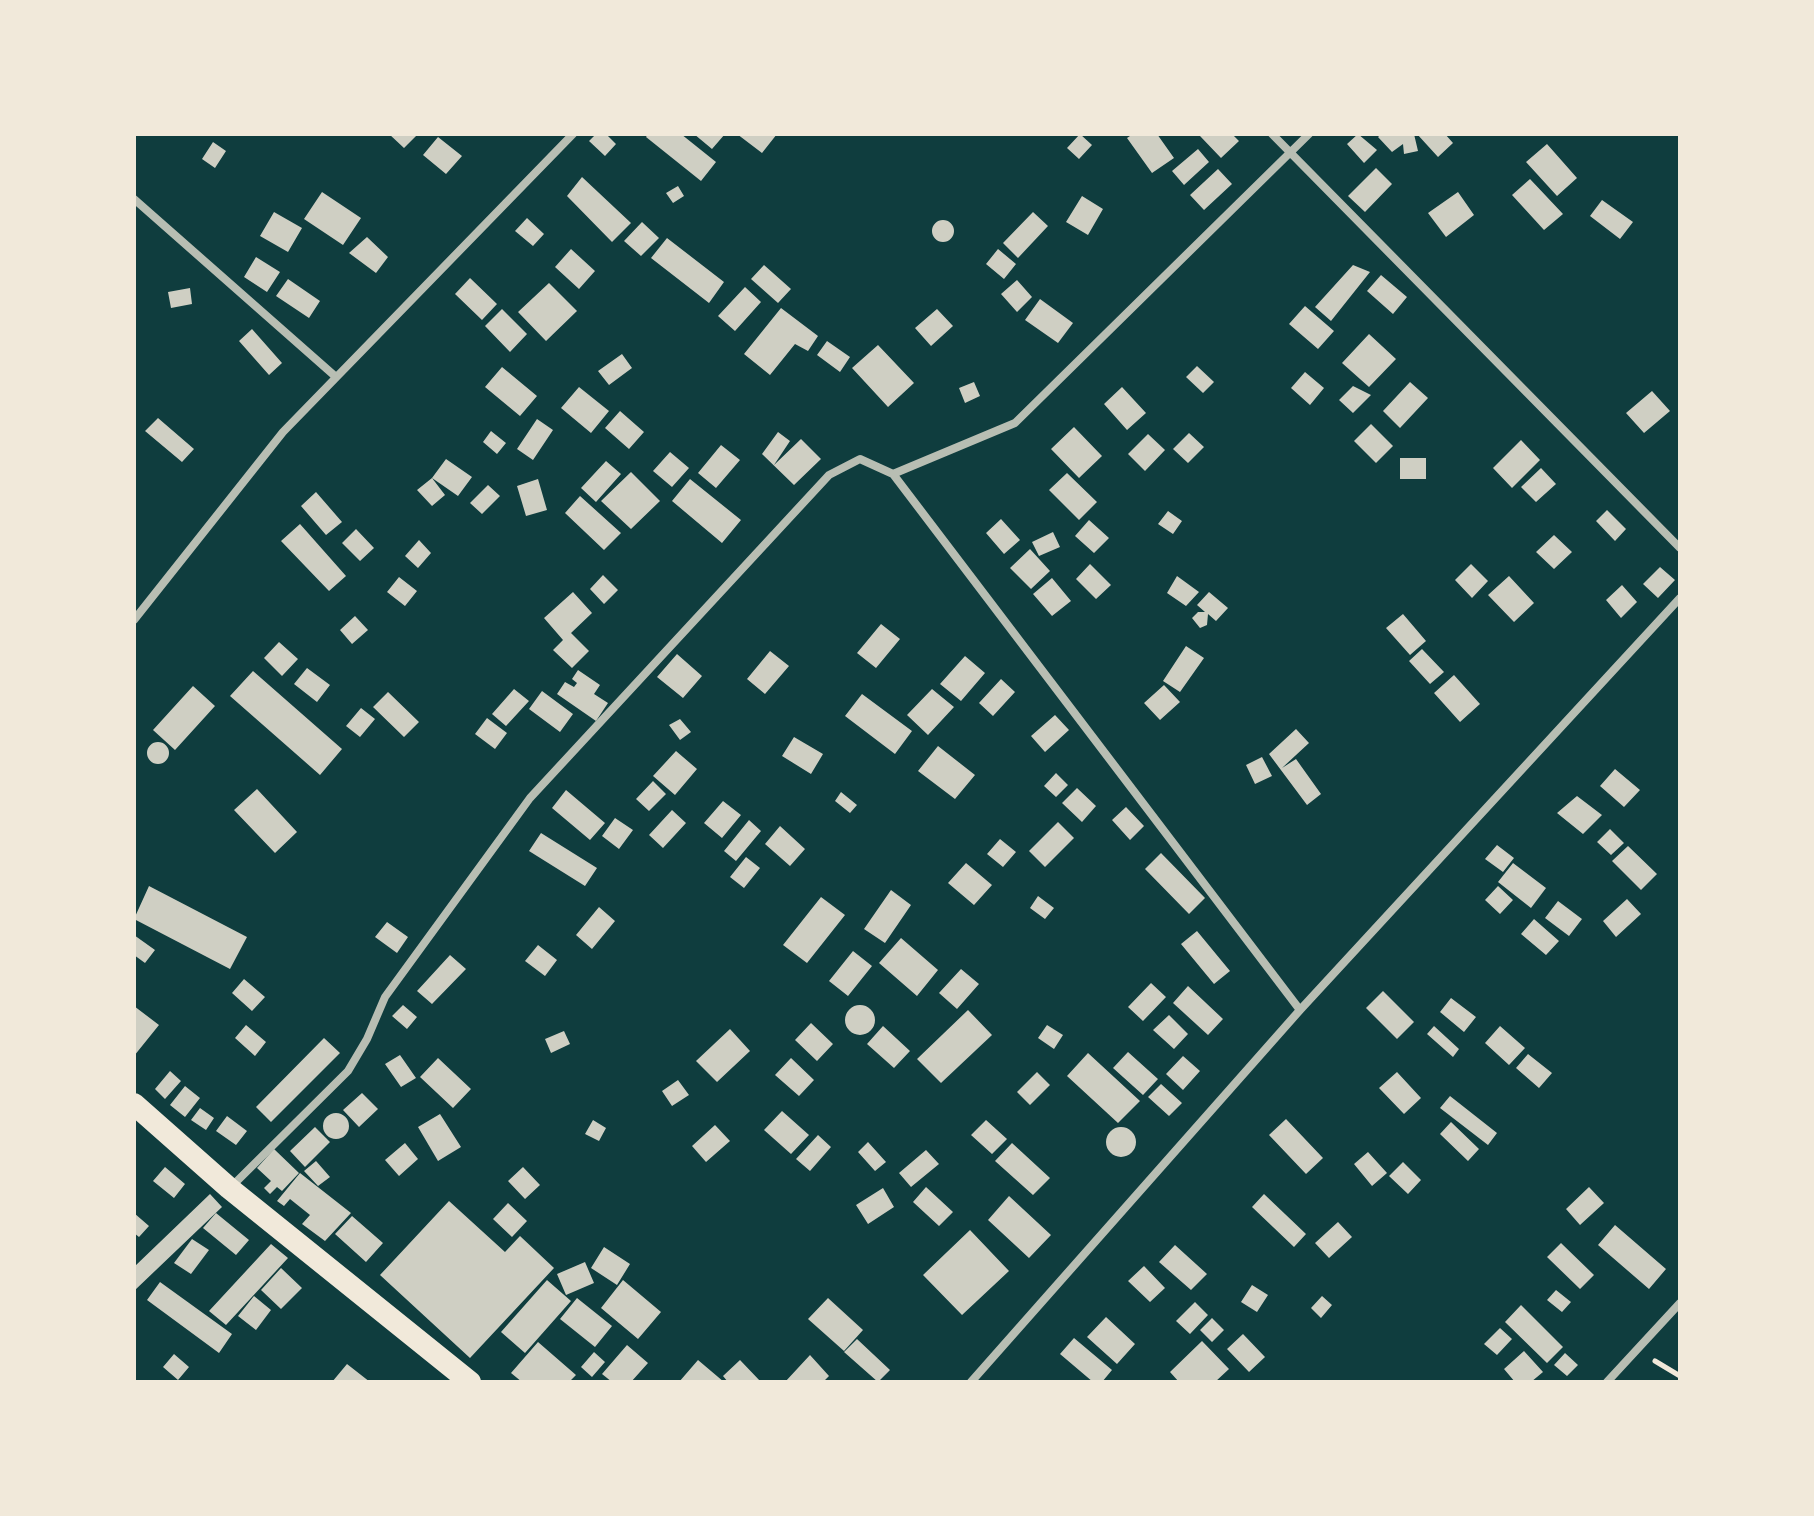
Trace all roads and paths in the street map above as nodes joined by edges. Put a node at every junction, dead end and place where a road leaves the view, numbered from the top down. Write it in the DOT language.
graph roads {
  1 [pos="573,134"];
  2 [pos="1272,134"];
  3 [pos="1309,134"];
  4 [pos="1290,153"];
  5 [pos="134,199"];
  6 [pos="336,377"];
  7 [pos="893,474"];
  8 [pos="1680,548"];
  9 [pos="1680,598"];
  10 [pos="134,620"];
  11 [pos="1300,1010"];
  12 [pos="134,1104"];
  13 [pos="229,1188"];
  14 [pos="1680,1303"];
  15 [pos="470,1382"];
  16 [pos="971,1382"];
  17 [pos="1607,1382"];
  1 -- 6 [label="street"];
  2 -- 4 [label="street"];
  3 -- 4 [label="street"];
  4 -- 7 [label="street"];
  4 -- 8 [label="street"];
  5 -- 6 [label="street"];
  6 -- 10 [label="street"];
  7 -- 11 [label="street"];
  7 -- 13 [label="street"];
  9 -- 11 [label="street"];
  11 -- 16 [label="street"];
  12 -- 13 [label="highway"];
  13 -- 15 [label="highway"];
  14 -- 17 [label="street"];
}
